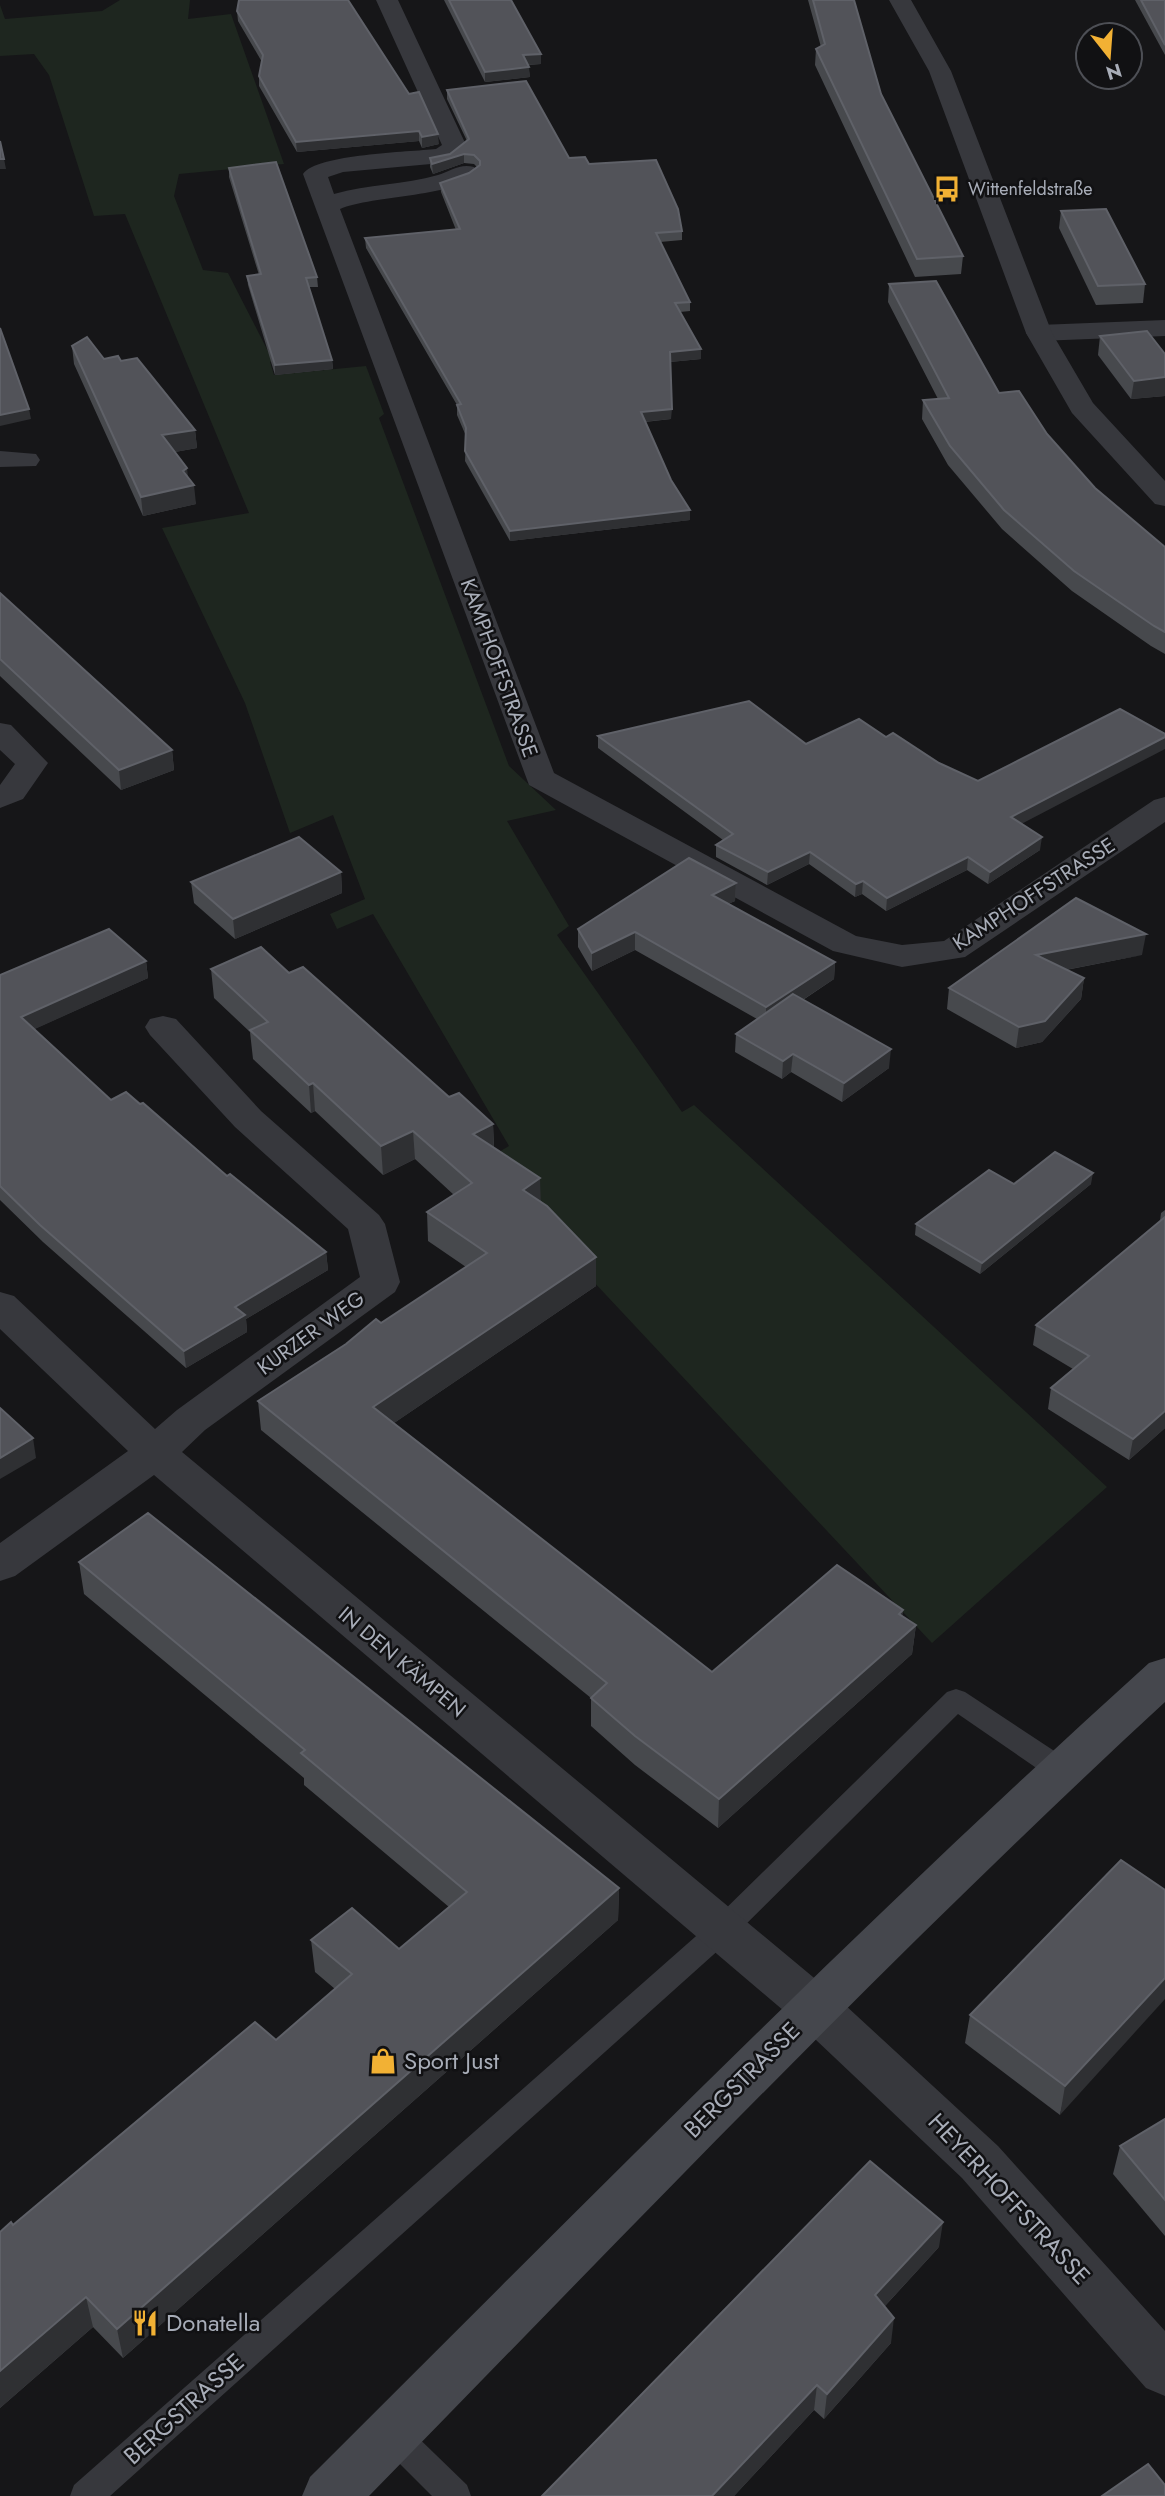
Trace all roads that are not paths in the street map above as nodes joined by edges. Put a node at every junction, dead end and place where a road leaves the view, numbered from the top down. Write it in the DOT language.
graph roads {
  1 [pos="387,0"];
  2 [pos="900,0"];
  3 [pos="1165,328"];
  4 [pos="1039,333"];
  5 [pos="1165,498"];
  6 [pos="0,733"];
  7 [pos="0,798"];
  8 [pos="1165,807"];
  9 [pos="163,1027"];
  10 [pos="0,1306"];
  11 [pos="155,1453"];
  12 [pos="0,1565"];
  13 [pos="1165,1675"];
  14 [pos="1061,1770"];
  15 [pos="722,1930"];
  16 [pos="814,2007"];
  17 [pos="1165,2370"];
  18 [pos="392,2434"];
  19 [pos="86,2496"];
  20 [pos="330,2496"];
  21 [pos="455,2496"];
  1 -- 8 [label="street, KAMPHOFFSTRASSE"];
  2 -- 4 [label="street"];
  3 -- 4 [label="street"];
  4 -- 5 [label="street"];
  6 -- 7 [label="street"];
  9 -- 11 [label="street, KURZER WEG"];
  10 -- 11 [label="street, IN DEN KÄMPEN"];
  11 -- 12 [label="street, KURZER WEG"];
  11 -- 15 [label="street, IN DEN KÄMPEN"];
  13 -- 14 [label="main road, BERGSTRASSE"];
  14 -- 15 [label="lane, BERGSTRASSE"];
  14 -- 16 [label="main road, BERGSTRASSE"];
  15 -- 16 [label="street, IN DEN KÄMPEN"];
  15 -- 19 [label="lane, BERGSTRASSE"];
  16 -- 17 [label="street, HEYERHOFFSTRASSE"];
  16 -- 18 [label="main road, BERGSTRASSE"];
  18 -- 20 [label="main road, BERGSTRASSE"];
  18 -- 21 [label="lane"];
}
